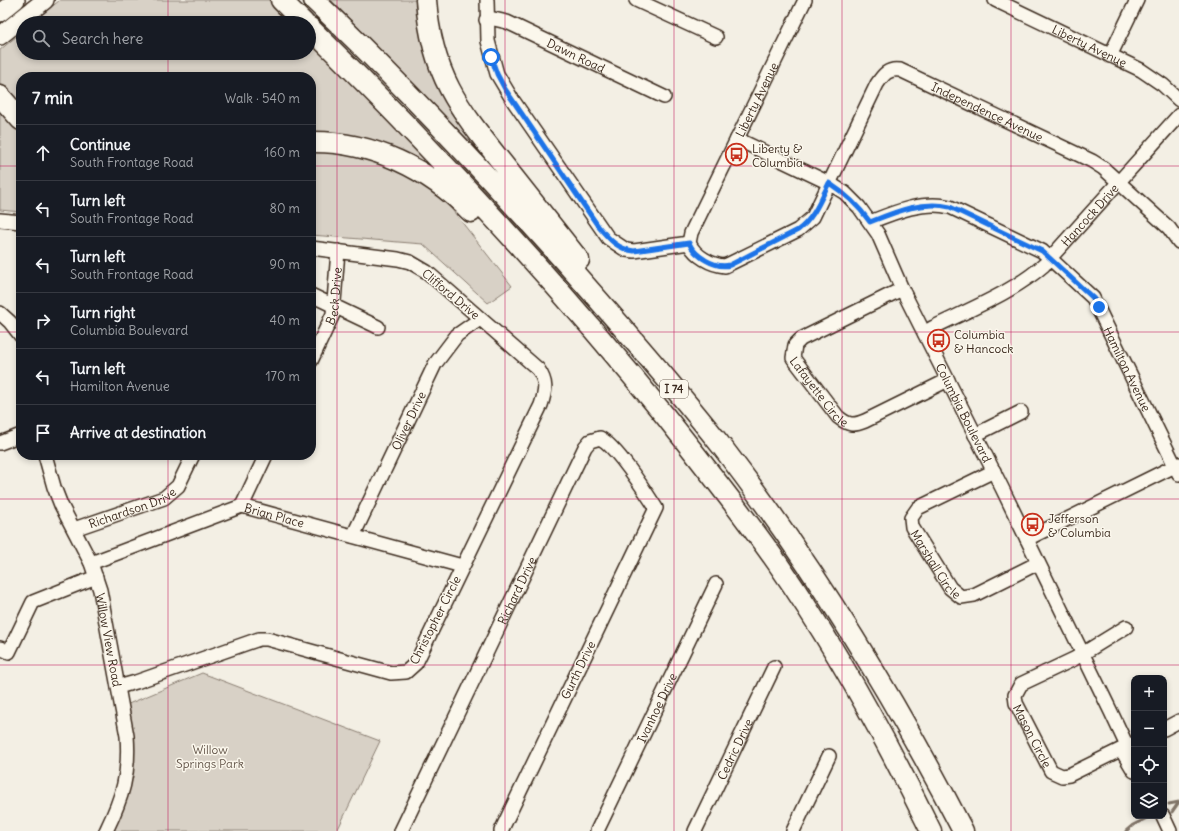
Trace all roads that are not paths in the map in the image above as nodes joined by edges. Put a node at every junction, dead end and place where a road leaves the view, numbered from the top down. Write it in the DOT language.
graph roads {
  1 [pos="16,0"];
  2 [pos="45,0"];
  3 [pos="281,0"];
  4 [pos="314,0"];
  5 [pos="426,0"];
  6 [pos="487,0"];
  7 [pos="636,0"];
  8 [pos="805,0"];
  9 [pos="995,0"];
  10 [pos="1137,0"];
  11 [pos="0,13"];
  12 [pos="25,16"];
  13 [pos="297,16"];
  14 [pos="486,20"];
  15 [pos="16,23"];
  16 [pos="316,35"];
  17 [pos="0,36"];
  18 [pos="716,37"];
  19 [pos="1110,56"];
  20 [pos="0,96"];
  21 [pos="664,97"];
  22 [pos="1179,100"];
  23 [pos="16,114"];
  24 [pos="1179,115"];
  25 [pos="737,139"];
  26 [pos="316,142"];
  27 [pos="829,183"];
  28 [pos="1119,183"];
  29 [pos="0,220"];
  30 [pos="16,222"];
  31 [pos="870,222"];
  32 [pos="1179,242"];
  33 [pos="689,243"];
  34 [pos="316,249"];
  35 [pos="338,251"];
  36 [pos="1051,258"];
  37 [pos="902,289"];
  38 [pos="316,297"];
  39 [pos="333,305"];
  40 [pos="0,314"];
  41 [pos="480,319"];
  42 [pos="378,327"];
  43 [pos="16,330"];
  44 [pos="925,334"];
  45 [pos="316,351"];
  46 [pos="623,364"];
  47 [pos="656,367"];
  48 [pos="948,380"];
  49 [pos="544,381"];
  50 [pos="1020,412"];
  51 [pos="975,435"];
  52 [pos="16,437"];
  53 [pos="0,443"];
  54 [pos="46,460"];
  55 [pos="191,460"];
  56 [pos="264,460"];
  57 [pos="1178,468"];
  58 [pos="994,471"];
  59 [pos="242,506"];
  60 [pos="656,508"];
  61 [pos="74,529"];
  62 [pos="353,536"];
  63 [pos="1027,539"];
  64 [pos="91,563"];
  65 [pos="1038,563"];
  66 [pos="462,566"];
  67 [pos="96,577"];
  68 [pos="716,584"];
  69 [pos="1126,627"];
  70 [pos="0,648"];
  71 [pos="1082,654"];
  72 [pos="774,667"];
  73 [pos="118,687"];
  74 [pos="1179,721"];
  75 [pos="1167,727"];
  76 [pos="1131,744"];
  77 [pos="1131,746"];
  78 [pos="1131,747"];
  79 [pos="829,756"];
  80 [pos="1131,766"];
  81 [pos="1164,819"];
  82 [pos="106,831"];
  83 [pos="401,831"];
  84 [pos="501,831"];
  85 [pos="597,831"];
  86 [pos="696,831"];
  87 [pos="793,831"];
  88 [pos="931,831"];
  89 [pos="963,831"];
  90 [pos="1170,831"];
  1 -- 11 [label="main road"];
  2 -- 12 [label="main road"];
  3 -- 13 [label="highway"];
  4 -- 47 [label="highway, I 74"];
  5 -- 47 [label="highway"];
  6 -- 14 [label="street"];
  7 -- 18 [label="street"];
  8 -- 25 [label="street, Liberty Avenue"];
  9 -- 19 [label="street, Liberty Avenue"];
  10 -- 19 [label="street"];
  14 -- 21 [label="street, Dawn Road"];
  14 -- 33 [label="street"];
  15 -- 17 [label="main road"];
  16 -- 46 [label="highway, I 74"];
  19 -- 22 [label="street, Liberty Avenue"];
  20 -- 23 [label="highway"];
  24 -- 28 [label="street, Hancock Drive"];
  25 -- 27 [label="street, Columbia Boulevard"];
  25 -- 33 [label="street, Liberty Avenue"];
  26 -- 46 [label="highway"];
  27 -- 28 [label="street, Independence Avenue"];
  27 -- 31 [label="street, Columbia Boulevard"];
  27 -- 33 [label="street"];
  28 -- 32 [label="street, Independence Avenue"];
  28 -- 36 [label="street, Hancock Drive"];
  29 -- 30 [label="street"];
  31 -- 36 [label="street, Hamilton Avenue"];
  31 -- 37 [label="street, Columbia Boulevard"];
  34 -- 35 [label="street, Clifford Drive"];
  35 -- 39 [label="street, Beck Drive"];
  35 -- 41 [label="street, Clifford Drive"];
  36 -- 44 [label="street, Hancock Drive"];
  36 -- 57 [label="street, Hamilton Avenue"];
  37 -- 44 [label="street, Columbia Boulevard"];
  37 -- 48 [label="street, Lafayette Circle"];
  38 -- 39 [label="street"];
  39 -- 42 [label="street"];
  39 -- 45 [label="street, Beck Drive"];
  40 -- 43 [label="street"];
  41 -- 49 [label="street, Clifford Drive"];
  41 -- 62 [label="street, Oliver Drive"];
  44 -- 48 [label="street, Columbia Boulevard"];
  46 -- 88 [label="highway, I 74"];
  47 -- 89 [label="highway, I 74"];
  48 -- 51 [label="street, Columbia Boulevard"];
  49 -- 66 [label="street, Christopher Circle"];
  50 -- 51 [label="street"];
  51 -- 58 [label="street, Columbia Boulevard"];
  52 -- 53 [label="street"];
  54 -- 61 [label="street, Willow View Road"];
  55 -- 61 [label="street, Richardson Drive"];
  56 -- 59 [label="street"];
  57 -- 63 [label="street"];
  58 -- 63 [label="street, Columbia Boulevard"];
  58 -- 65 [label="street, Marshall Circle"];
  59 -- 62 [label="street, Brian Place"];
  59 -- 64 [label="street, Brian Place"];
  60 -- 83 [label="street, Richard Drive"];
  60 -- 84 [label="street, Gurth Drive"];
  61 -- 64 [label="street, Willow View Road"];
  62 -- 66 [label="street, Brian Place"];
  63 -- 65 [label="street, Columbia Boulevard"];
  64 -- 67 [label="street, Willow View Road"];
  65 -- 71 [label="street, Columbia Boulevard"];
  66 -- 73 [label="street, Christopher Circle"];
  67 -- 70 [label="street"];
  67 -- 73 [label="street, Willow View Road"];
  68 -- 85 [label="street, Ivanhoe Drive"];
  69 -- 71 [label="street"];
  71 -- 76 [label="street, Columbia Boulevard"];
  71 -- 77 [label="street, Mason Circle"];
  72 -- 86 [label="street, Cedric Drive"];
  73 -- 82 [label="street, Willow View Road"];
  74 -- 75 [label="street"];
  78 -- 80 [label="street, Columbia Boulevard"];
  79 -- 87 [label="street"];
  81 -- 90 [label="street"];
}
